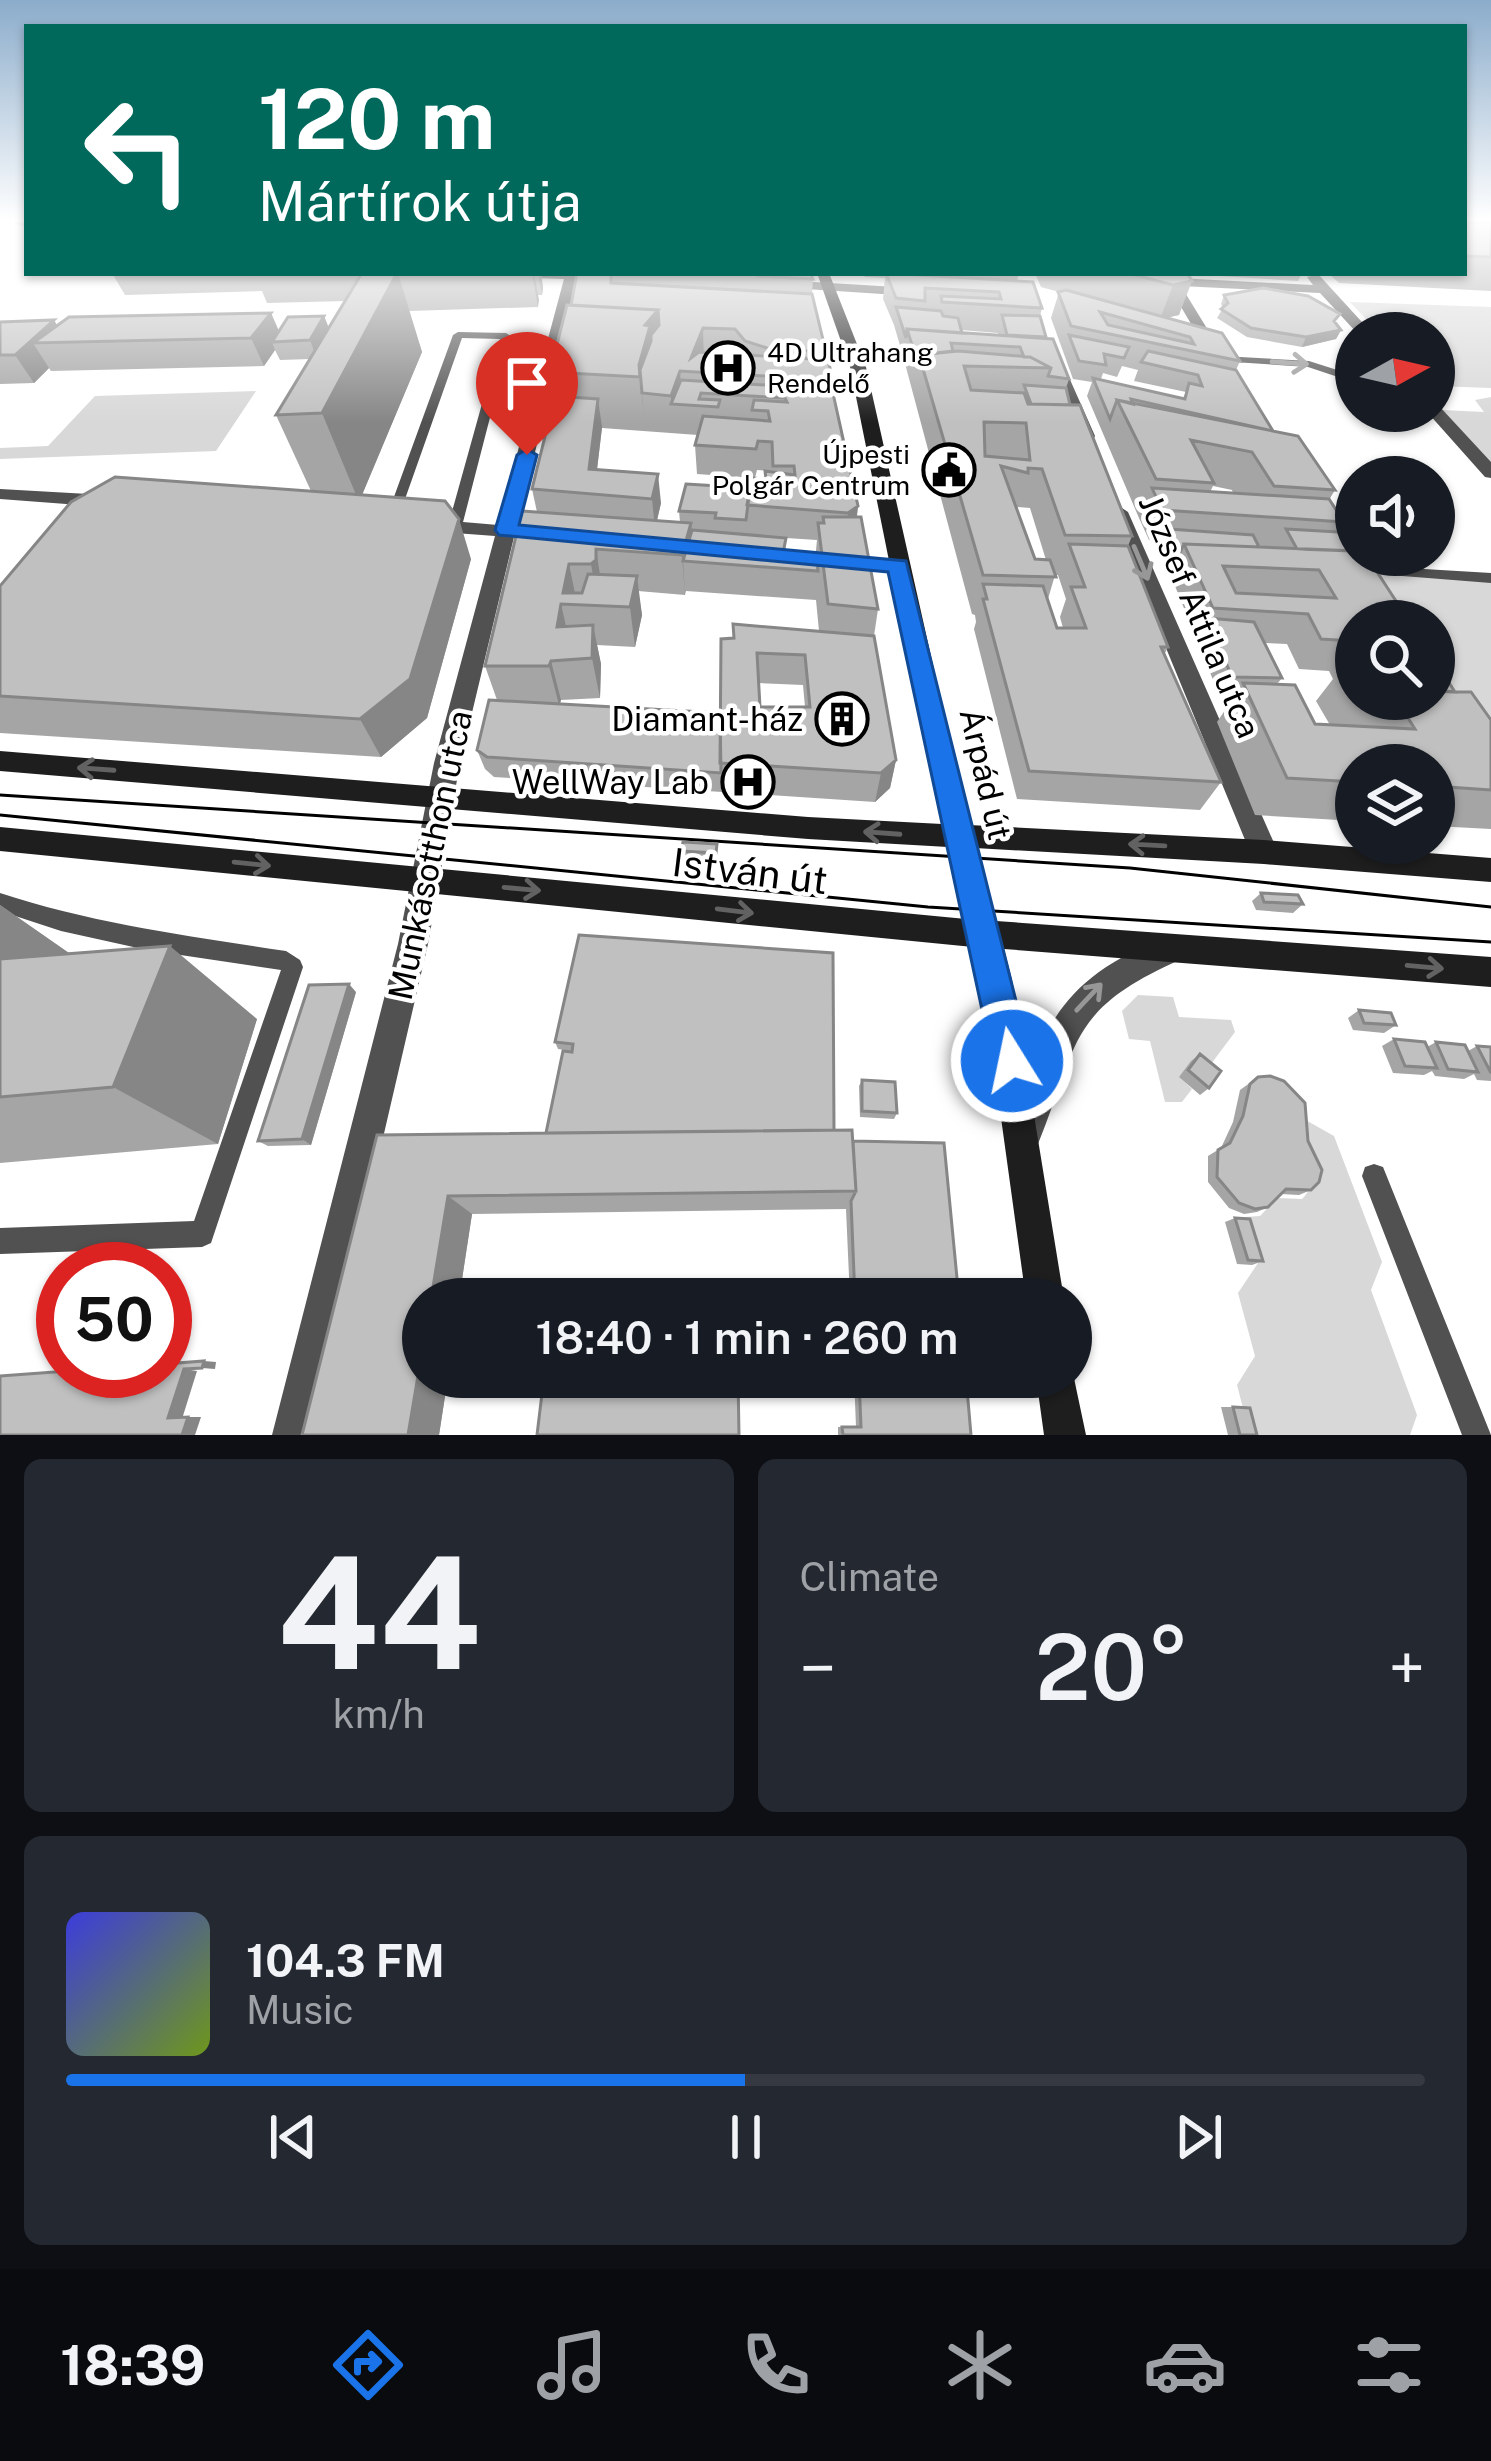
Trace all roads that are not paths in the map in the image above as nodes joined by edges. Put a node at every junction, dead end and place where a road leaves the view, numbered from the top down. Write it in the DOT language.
graph roads {
  1 [pos="569,289"];
  2 [pos="829,289"];
  3 [pos="892,289"];
  4 [pos="1177,289"];
  5 [pos="1324,289"];
  6 [pos="922,293"];
  7 [pos="1345,312"];
  8 [pos="1187,342"];
  9 [pos="1047,343"];
  10 [pos="1216,354"];
  11 [pos="1335,373"];
  12 [pos="1235,380"];
  13 [pos="1454,432"];
  14 [pos="1093,449"];
  15 [pos="1491,473"];
  16 [pos="1111,491"];
  17 [pos="0,494"];
  18 [pos="112,502"];
  19 [pos="135,504"];
  20 [pos="98,520"];
  21 [pos="381,522"];
  22 [pos="455,526"];
  23 [pos="518,531"];
  24 [pos="742,552"];
  25 [pos="898,566"];
  26 [pos="1455,576"];
  27 [pos="1491,578"];
  28 [pos="0,761"];
  29 [pos="440,797"];
  30 [pos="957,838"];
  31 [pos="0,839"];
  32 [pos="1264,852"];
  33 [pos="1491,870"];
  34 [pos="425,881"];
  35 [pos="0,902"];
  36 [pos="985,937"];
  37 [pos="1178,947"];
  38 [pos="1491,972"];
  39 [pos="1023,1140"];
  40 [pos="1374,1176"];
  41 [pos="0,1241"];
  42 [pos="1043,1278"];
  43 [pos="1059,1398"];
  44 [pos="292,1435"];
  45 [pos="1064,1435"];
  46 [pos="1477,1435"];
  1 -- 23 [label="street, Munkásotthon utca"];
  2 -- 25 [label="main road, Árpád út"];
  3 -- 6 [label="street"];
  4 -- 10 [label="street"];
  5 -- 7 [label="street"];
  8 -- 10 [label="street"];
  9 -- 14 [label="street"];
  10 -- 11 [label="lane, one-way"];
  10 -- 12 [label="street"];
  13 -- 15 [label="street"];
  16 -- 32 [label="street, József Attila utca, one-way"];
  17 -- 18 [label="street"];
  18 -- 19 [label="street"];
  18 -- 20 [label="street"];
  21 -- 22 [label="street"];
  21 -- 22 [label="lane"];
  22 -- 23 [label="street"];
  23 -- 29 [label="street, Munkásotthon utca"];
  24 -- 25 [label="street"];
  25 -- 30 [label="main road, Árpád út"];
  26 -- 27 [label="lane"];
  29 -- 28 [label="main road, István út, one-way"];
  30 -- 29 [label="main road, István út, one-way"];
  29 -- 34 [label="street, Munkásotthon utca"];
  32 -- 30 [label="main road, István út, one-way"];
  30 -- 36 [label="main road, Árpád út"];
  31 -- 34 [label="main road, István út, one-way"];
  32 -- 33 [label="main road, István út"];
  34 -- 36 [label="main road, István út, one-way"];
  34 -- 44 [label="street, Munkásotthon utca"];
  35 -- 41 [label="lane"];
  36 -- 37 [label="main road, István út"];
  36 -- 39 [label="main road, Árpád út"];
  37 -- 38 [label="main road, István út, one-way"];
  39 -- 37 [label="street, one-way"];
  39 -- 42 [label="main road, Árpád út"];
  40 -- 46 [label="lane"];
  43 -- 45 [label="main road"];
}
